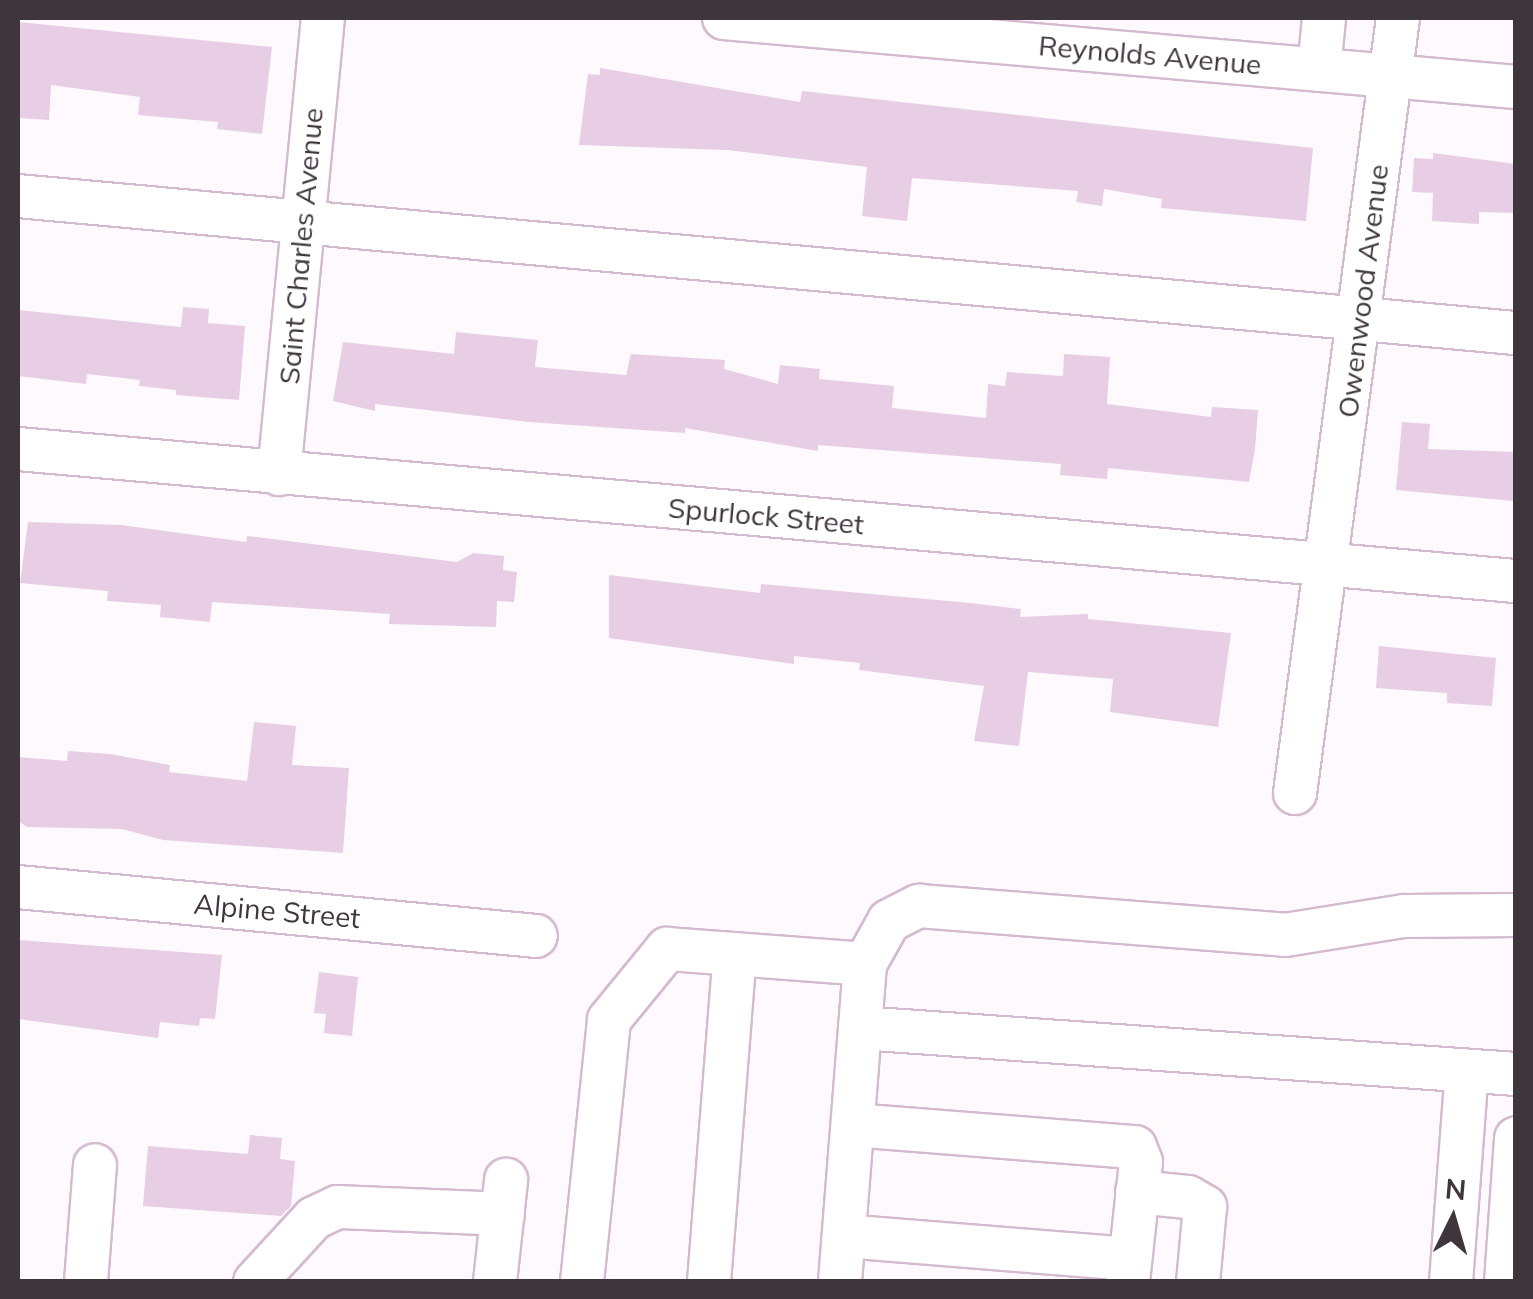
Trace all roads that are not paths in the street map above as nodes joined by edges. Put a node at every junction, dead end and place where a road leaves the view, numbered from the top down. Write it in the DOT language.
graph roads {
  1 [pos="323,18"];
  2 [pos="724,18"];
  3 [pos="1324,18"];
  4 [pos="1398,18"];
  5 [pos="1318,70"];
  6 [pos="1391,76"];
  7 [pos="1516,87"];
  8 [pos="18,196"];
  9 [pos="303,226"];
  10 [pos="1358,323"];
  11 [pos="1516,333"];
  12 [pos="18,448"];
  13 [pos="279,474"];
  14 [pos="1328,566"];
  15 [pos="1516,580"];
  16 [pos="1295,793"];
  17 [pos="18,886"];
  18 [pos="1516,915"];
  19 [pos="536,936"];
  20 [pos="735,954"];
  21 [pos="865,964"];
  22 [pos="860,1028"];
  23 [pos="1466,1071"];
  24 [pos="1516,1074"];
  25 [pos="853,1125"];
  26 [pos="1516,1138"];
  27 [pos="95,1165"];
  28 [pos="1137,1192"];
  29 [pos="844,1236"];
  30 [pos="1129,1270"];
  31 [pos="86,1282"];
  32 [pos="255,1282"];
  33 [pos="495,1282"];
  34 [pos="582,1282"];
  35 [pos="709,1282"];
  36 [pos="840,1282"];
  37 [pos="1198,1282"];
  38 [pos="1450,1282"];
  39 [pos="1506,1282"];
  1 -- 9 [label="street, Saint Charles Avenue"];
  2 -- 5 [label="street, Reynolds Avenue"];
  3 -- 5 [label="street"];
  4 -- 6 [label="street, Owenwood Avenue"];
  5 -- 6 [label="street, Reynolds Avenue"];
  6 -- 7 [label="street, Reynolds Avenue"];
  6 -- 10 [label="street, Owenwood Avenue"];
  8 -- 9 [label="street"];
  9 -- 10 [label="street"];
  9 -- 13 [label="street, Saint Charles Avenue"];
  10 -- 11 [label="street"];
  10 -- 14 [label="street, Owenwood Avenue"];
  12 -- 13 [label="street, Spurlock Street"];
  13 -- 14 [label="street, Spurlock Street"];
  14 -- 15 [label="street, Spurlock Street"];
  14 -- 16 [label="street, Owenwood Avenue"];
  17 -- 19 [label="street, Alpine Street"];
  18 -- 21 [label="street"];
  20 -- 21 [label="street"];
  20 -- 34 [label="street"];
  20 -- 35 [label="street"];
  21 -- 22 [label="street"];
  22 -- 23 [label="street"];
  22 -- 25 [label="street"];
  23 -- 24 [label="street"];
  23 -- 38 [label="street"];
  25 -- 28 [label="street"];
  25 -- 29 [label="street"];
  26 -- 39 [label="street"];
  27 -- 31 [label="street"];
  28 -- 30 [label="street"];
  28 -- 37 [label="street"];
  29 -- 30 [label="street"];
  29 -- 36 [label="street"];
  32 -- 33 [label="street"];
}
